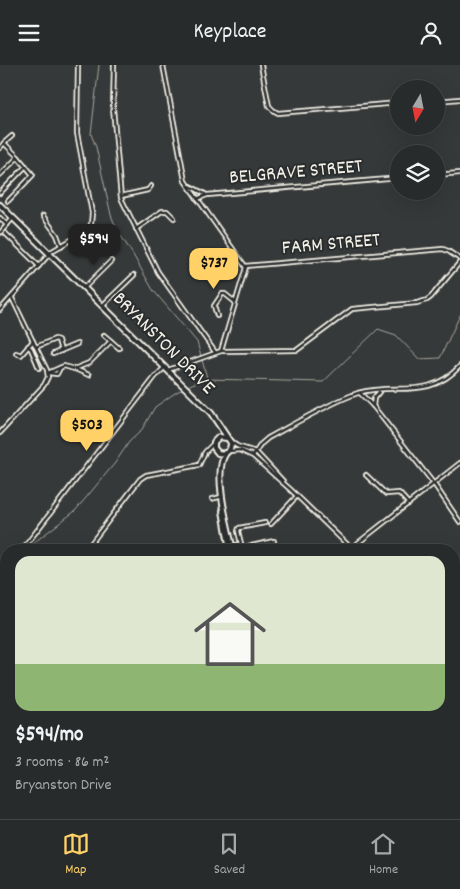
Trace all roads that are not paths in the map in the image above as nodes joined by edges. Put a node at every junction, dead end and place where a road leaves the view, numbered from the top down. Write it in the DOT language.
graph roads {
  1 [pos="78,65"];
  2 [pos="114,65"];
  3 [pos="163,65"];
  4 [pos="261,65"];
  5 [pos="460,99"];
  6 [pos="445,100"];
  7 [pos="390,104"];
  8 [pos="12,136"];
  9 [pos="4,143"];
  10 [pos="0,148"];
  11 [pos="18,157"];
  12 [pos="26,166"];
  13 [pos="460,173"];
  14 [pos="445,174"];
  15 [pos="0,175"];
  16 [pos="390,179"];
  17 [pos="187,184"];
  18 [pos="151,187"];
  19 [pos="0,193"];
  20 [pos="207,195"];
  21 [pos="121,196"];
  22 [pos="197,199"];
  23 [pos="8,201"];
  24 [pos="0,205"];
  25 [pos="43,216"];
  26 [pos="0,218"];
  27 [pos="13,218"];
  28 [pos="174,218"];
  29 [pos="7,225"];
  30 [pos="136,229"];
  31 [pos="0,233"];
  32 [pos="5,233"];
  33 [pos="62,246"];
  34 [pos="50,253"];
  35 [pos="460,260"];
  36 [pos="111,261"];
  37 [pos="39,266"];
  38 [pos="246,267"];
  39 [pos="134,275"];
  40 [pos="84,287"];
  41 [pos="12,297"];
  42 [pos="236,302"];
  43 [pos="103,305"];
  44 [pos="0,310"];
  45 [pos="217,316"];
  46 [pos="104,335"];
  47 [pos="33,341"];
  48 [pos="111,341"];
  49 [pos="77,344"];
  50 [pos="28,347"];
  51 [pos="36,347"];
  52 [pos="119,348"];
  53 [pos="61,351"];
  54 [pos="221,351"];
  55 [pos="215,352"];
  56 [pos="16,353"];
  57 [pos="53,353"];
  58 [pos="460,366"];
  59 [pos="39,368"];
  60 [pos="74,369"];
  61 [pos="167,369"];
  62 [pos="48,373"];
  63 [pos="89,375"];
  64 [pos="383,390"];
  65 [pos="360,393"];
  66 [pos="373,406"];
  67 [pos="217,421"];
  68 [pos="0,433"];
  69 [pos="228,439"];
  70 [pos="214,442"];
  71 [pos="216,451"];
  72 [pos="228,452"];
  73 [pos="256,452"];
  74 [pos="205,453"];
  75 [pos="253,456"];
  76 [pos="460,463"];
  77 [pos="366,475"];
  78 [pos="434,484"];
  79 [pos="286,486"];
  80 [pos="297,496"];
  81 [pos="220,497"];
  82 [pos="212,499"];
  83 [pos="409,504"];
  84 [pos="460,522"];
  85 [pos="265,523"];
  86 [pos="271,524"];
  87 [pos="274,541"];
  88 [pos="27,544"];
  89 [pos="91,544"];
  90 [pos="230,544"];
  91 [pos="230,544"];
  92 [pos="241,544"];
  93 [pos="258,544"];
  94 [pos="345,544"];
  95 [pos="359,544"];
  1 -- 33 [label="street"];
  2 -- 21 [label="street"];
  3 -- 17 [label="street"];
  4 -- 7 [label="street"];
  5 -- 6 [label="street"];
  8 -- 9 [label="street"];
  9 -- 10 [label="street"];
  9 -- 11 [label="street"];
  11 -- 12 [label="street"];
  11 -- 15 [label="street"];
  12 -- 19 [label="street"];
  12 -- 23 [label="street"];
  13 -- 14 [label="street"];
  16 -- 20 [label="street, BELGRAVE STREET"];
  17 -- 20 [label="street"];
  17 -- 22 [label="street"];
  18 -- 21 [label="street"];
  20 -- 22 [label="street, BELGRAVE STREET"];
  21 -- 30 [label="street"];
  22 -- 38 [label="street"];
  24 -- 27 [label="main road, BRYANSTON DRIVE"];
  25 -- 33 [label="street"];
  26 -- 29 [label="street"];
  27 -- 29 [label="street"];
  27 -- 34 [label="main road, BRYANSTON DRIVE"];
  28 -- 30 [label="street"];
  29 -- 31 [label="street"];
  30 -- 55 [label="street"];
  32 -- 37 [label="street"];
  33 -- 34 [label="street"];
  34 -- 37 [label="street"];
  34 -- 40 [label="main road, BRYANSTON DRIVE"];
  35 -- 38 [label="street, FARM STREET"];
  35 -- 54 [label="street"];
  36 -- 40 [label="street"];
  37 -- 41 [label="street"];
  38 -- 42 [label="street"];
  39 -- 43 [label="street"];
  40 -- 43 [label="main road, BRYANSTON DRIVE"];
  41 -- 44 [label="street"];
  41 -- 47 [label="street"];
  42 -- 45 [label="street"];
  42 -- 54 [label="street"];
  43 -- 61 [label="main road, BRYANSTON DRIVE"];
  46 -- 48 [label="street"];
  47 -- 50 [label="street"];
  47 -- 51 [label="street"];
  48 -- 52 [label="street"];
  48 -- 60 [label="street"];
  49 -- 53 [label="street"];
  50 -- 56 [label="street"];
  50 -- 59 [label="street"];
  51 -- 53 [label="street"];
  51 -- 62 [label="street"];
  53 -- 57 [label="street"];
  54 -- 55 [label="street"];
  55 -- 61 [label="street"];
  58 -- 64 [label="street"];
  60 -- 62 [label="street"];
  60 -- 63 [label="street"];
  61 -- 67 [label="main road, BRYANSTON DRIVE"];
  61 -- 88 [label="street"];
  62 -- 68 [label="street"];
  64 -- 65 [label="street"];
  64 -- 66 [label="street"];
  65 -- 66 [label="street"];
  65 -- 73 [label="street"];
  66 -- 78 [label="street"];
  67 -- 69 [label="main road, BRYANSTON DRIVE"];
  67 -- 70 [label="main road, BRYANSTON DRIVE"];
  69 -- 70 [label="main road"];
  69 -- 72 [label="main road"];
  69 -- 73 [label="street"];
  70 -- 71 [label="main road"];
  70 -- 74 [label="street"];
  71 -- 72 [label="main road"];
  71 -- 74 [label="street"];
  71 -- 81 [label="main road"];
  72 -- 75 [label="street"];
  72 -- 90 [label="main road"];
  73 -- 75 [label="street"];
  73 -- 79 [label="street"];
  74 -- 89 [label="street"];
  75 -- 79 [label="street"];
  76 -- 78 [label="street"];
  77 -- 83 [label="street"];
  78 -- 83 [label="street"];
  78 -- 84 [label="street"];
  79 -- 80 [label="street"];
  80 -- 86 [label="street"];
  80 -- 94 [label="street"];
  81 -- 82 [label="street"];
  81 -- 91 [label="main road"];
  83 -- 95 [label="street"];
  85 -- 92 [label="street"];
  87 -- 93 [label="street"];
}
